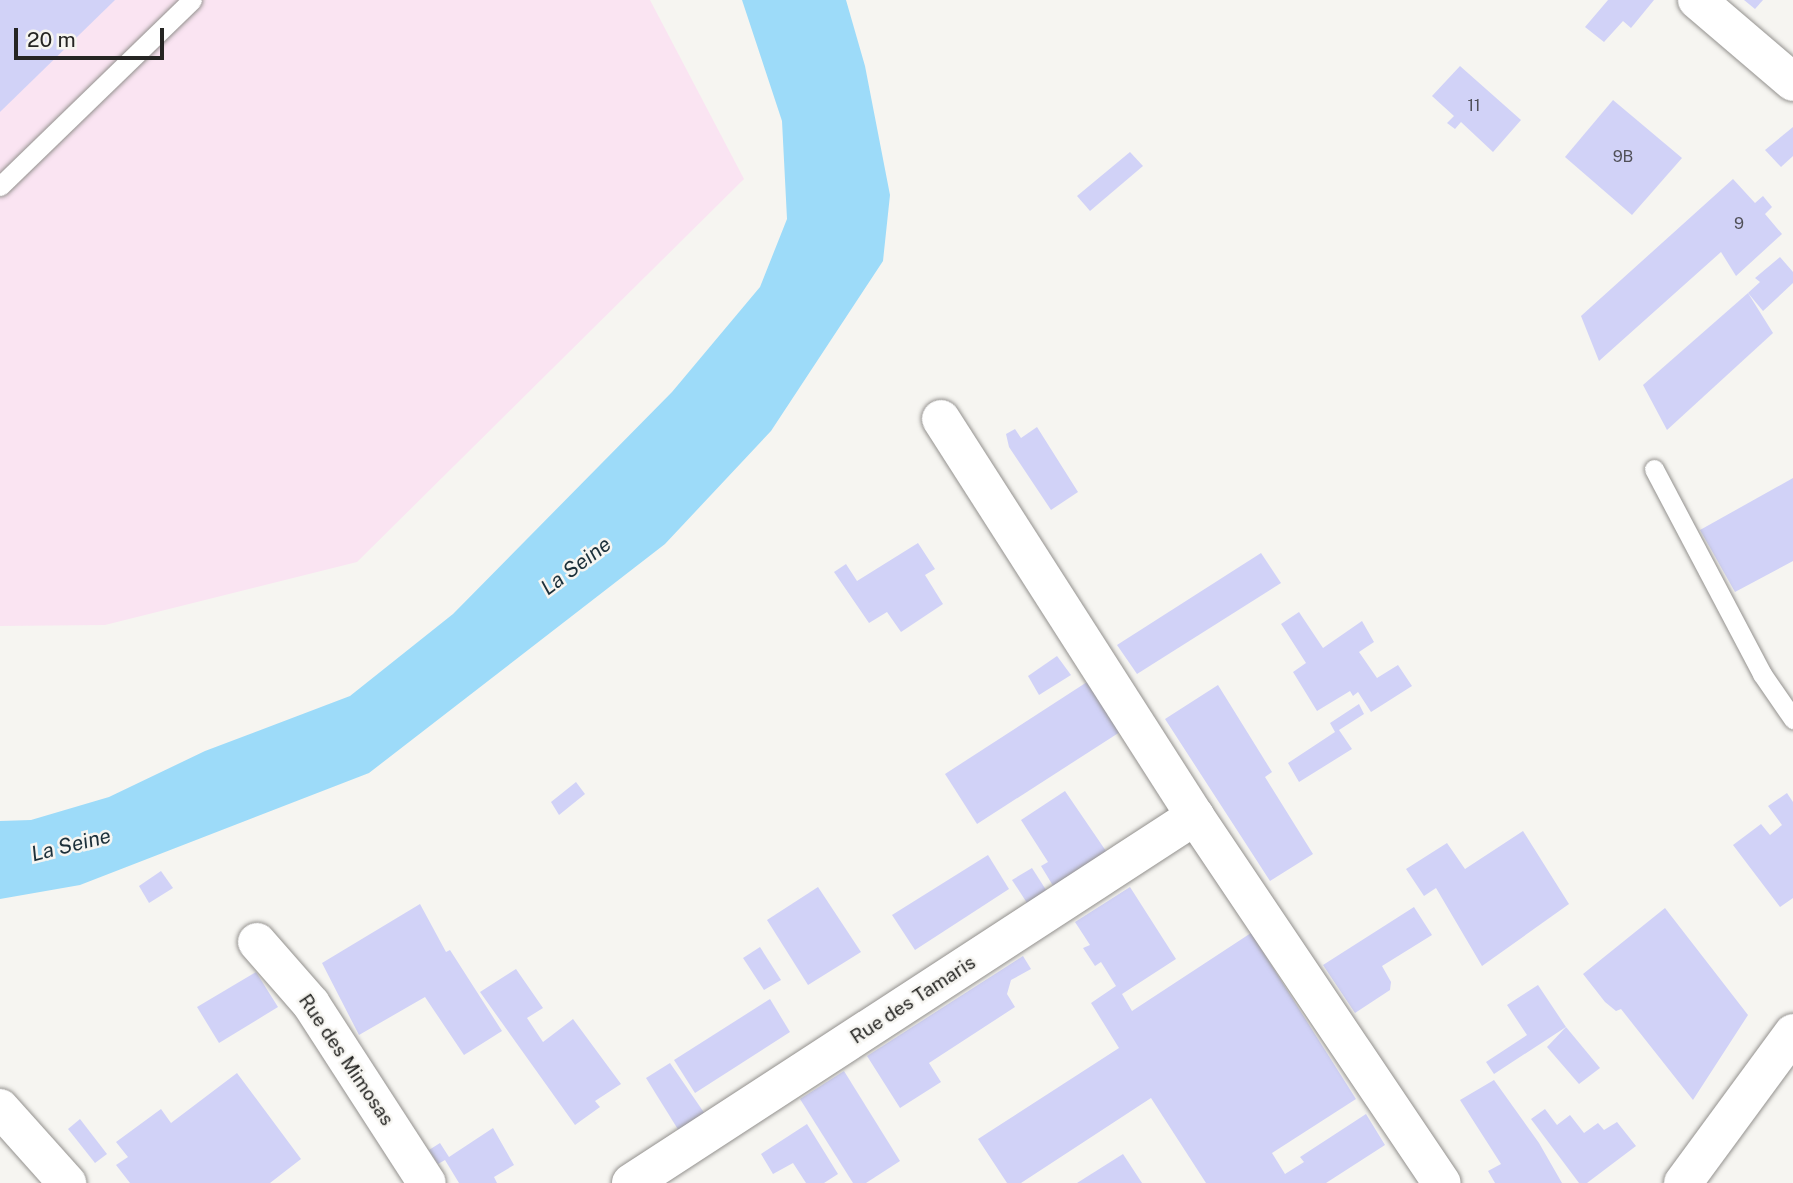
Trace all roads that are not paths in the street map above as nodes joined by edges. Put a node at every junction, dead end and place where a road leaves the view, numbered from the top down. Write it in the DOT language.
graph roads {
  1 [pos="192,0"];
  2 [pos="1697,0"];
  3 [pos="1793,82"];
  4 [pos="0,186"];
  5 [pos="941,419"];
  6 [pos="1654,469"];
  7 [pos="1793,719"];
  8 [pos="1195,816"];
  9 [pos="257,942"];
  10 [pos="1793,1033"];
  11 [pos="0,1108"];
  12 [pos="67,1183"];
  13 [pos="427,1183"];
  14 [pos="631,1183"];
  15 [pos="1442,1183"];
  16 [pos="1683,1183"];
  1 -- 4 [label="lane"];
  2 -- 3 [label="street"];
  5 -- 8 [label="street"];
  6 -- 7 [label="lane"];
  8 -- 14 [label="street, Rue des Tamaris"];
  8 -- 15 [label="street"];
  9 -- 13 [label="street, Rue des Mimosas"];
  10 -- 16 [label="street"];
  11 -- 12 [label="street"];
}
